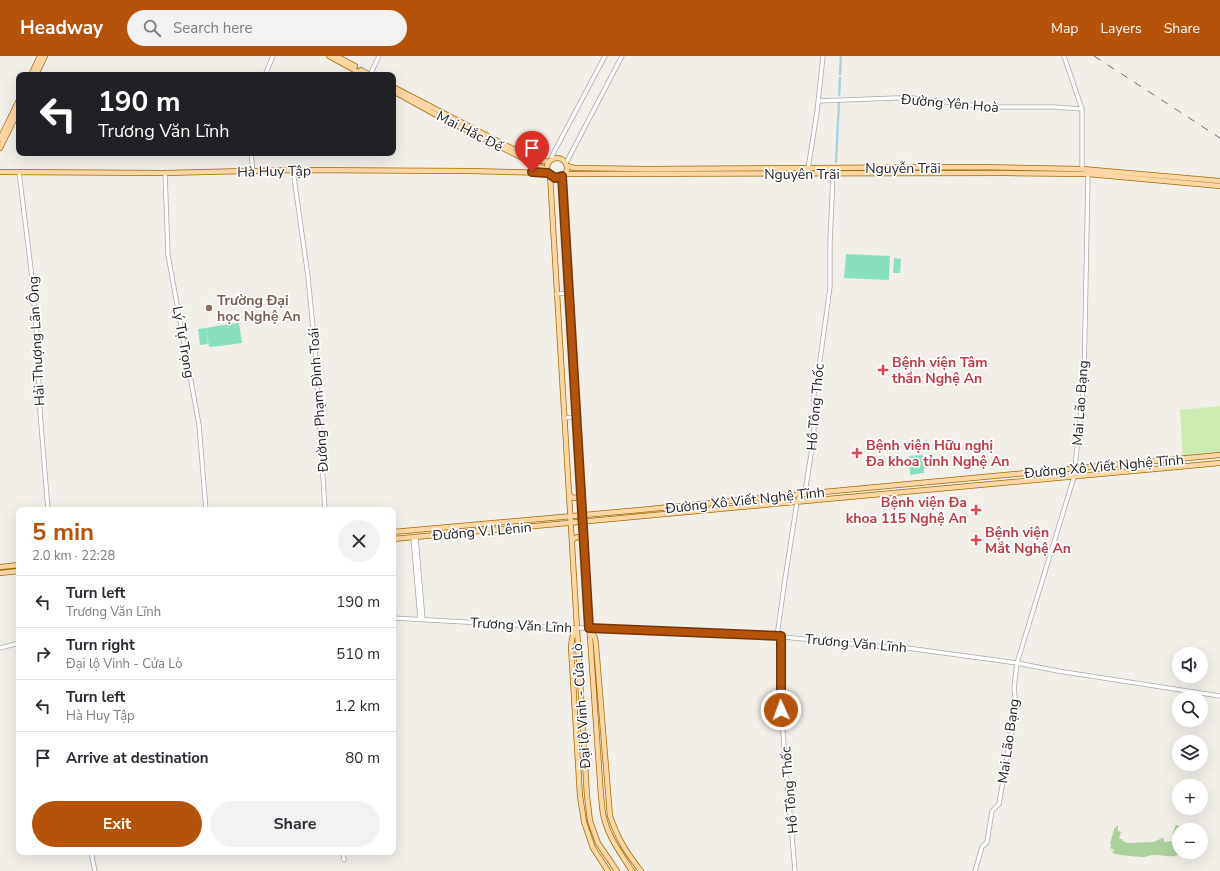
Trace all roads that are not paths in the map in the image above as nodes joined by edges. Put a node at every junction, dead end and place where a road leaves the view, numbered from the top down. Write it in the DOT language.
graph roads {
  1 [pos="40,56"];
  2 [pos="45,56"];
  3 [pos="273,56"];
  4 [pos="329,56"];
  5 [pos="336,56"];
  6 [pos="379,56"];
  7 [pos="605,56"];
  8 [pos="622,56"];
  9 [pos="823,56"];
  10 [pos="1064,56"];
  11 [pos="32,72"];
  12 [pos="37,72"];
  13 [pos="266,72"];
  14 [pos="358,72"];
  15 [pos="365,72"];
  16 [pos="371,72"];
  17 [pos="396,91"];
  18 [pos="396,91"];
  19 [pos="818,101"];
  20 [pos="16,107"];
  21 [pos="1082,109"];
  22 [pos="16,115"];
  23 [pos="5,134"];
  24 [pos="0,139"];
  25 [pos="0,148"];
  26 [pos="252,156"];
  27 [pos="550,161"];
  28 [pos="566,164"];
  29 [pos="834,168"];
  30 [pos="1082,169"];
  31 [pos="293,170"];
  32 [pos="808,171"];
  33 [pos="0,172"];
  34 [pos="19,172"];
  35 [pos="253,172"];
  36 [pos="647,172"];
  37 [pos="165,173"];
  38 [pos="548,173"];
  39 [pos="833,174"];
  40 [pos="1088,174"];
  41 [pos="563,175"];
  42 [pos="1220,181"];
  43 [pos="1220,186"];
  44 [pos="568,293"];
  45 [pos="556,294"];
  46 [pos="576,417"];
  47 [pos="564,418"];
  48 [pos="1220,455"];
  49 [pos="1206,456"];
  50 [pos="1220,462"];
  51 [pos="1208,464"];
  52 [pos="1074,469"];
  53 [pos="1074,477"];
  54 [pos="946,481"];
  55 [pos="897,486"];
  56 [pos="946,488"];
  57 [pos="580,492"];
  58 [pos="897,492"];
  59 [pos="569,493"];
  60 [pos="802,494"];
  61 [pos="797,502"];
  62 [pos="48,507"];
  63 [pos="206,507"];
  64 [pos="325,507"];
  65 [pos="582,515"];
  66 [pos="570,516"];
  67 [pos="582,522"];
  68 [pos="570,523"];
  69 [pos="423,530"];
  70 [pos="396,532"];
  71 [pos="423,536"];
  72 [pos="414,537"];
  73 [pos="396,539"];
  74 [pos="572,542"];
  75 [pos="583,542"];
  76 [pos="16,565"];
  77 [pos="0,567"];
  78 [pos="16,571"];
  79 [pos="0,573"];
  80 [pos="396,618"];
  81 [pos="422,619"];
  82 [pos="576,628"];
  83 [pos="589,628"];
  84 [pos="779,636"];
  85 [pos="16,644"];
  86 [pos="0,648"];
  87 [pos="1017,663"];
  88 [pos="1220,696"];
  89 [pos="92,855"];
  90 [pos="343,855"];
  91 [pos="344,860"];
  92 [pos="94,871"];
  93 [pos="608,871"];
  94 [pos="617,871"];
  95 [pos="632,871"];
  96 [pos="641,871"];
  97 [pos="795,871"];
  98 [pos="974,871"];
  1 -- 11 [label="main road"];
  2 -- 12 [label="main road"];
  3 -- 13 [label="street"];
  4 -- 14 [label="main road"];
  5 -- 15 [label="main road"];
  6 -- 16 [label="street"];
  7 -- 27 [label="street"];
  8 -- 28 [label="street"];
  9 -- 19 [label="street"];
  10 -- 21 [label="street"];
  17 -- 27 [label="main road, Mai Hắc Đế"];
  18 -- 38 [label="main road, Mai Hắc Đế"];
  19 -- 21 [label="street, Đường Yên Hoà"];
  19 -- 32 [label="street"];
  20 -- 23 [label="main road"];
  21 -- 30 [label="street"];
  22 -- 23 [label="main road"];
  23 -- 24 [label="main road"];
  23 -- 25 [label="main road"];
  26 -- 35 [label="street"];
  27 -- 28 [label="main road"];
  27 -- 38 [label="main road"];
  28 -- 36 [label="main road"];
  28 -- 41 [label="main road"];
  29 -- 30 [label="main road, Nguyễn Trãi"];
  29 -- 32 [label="main road, Nguyễn Trãi"];
  29 -- 39 [label="main road"];
  30 -- 40 [label="main road"];
  30 -- 42 [label="main road, Nguyễn Trãi"];
  31 -- 35 [label="main road, Hà Huy Tập"];
  31 -- 38 [label="main road, Hà Huy Tập"];
  31 -- 64 [label="street, Đường Phạm Đình Toái"];
  32 -- 36 [label="main road, Nguyên Trãi"];
  32 -- 39 [label="main road, Nguyên Trãi"];
  33 -- 34 [label="main road, Hà Huy Tập"];
  34 -- 37 [label="main road, Hà Huy Tập"];
  34 -- 62 [label="street, Hải Thượng Lãn Ông"];
  35 -- 37 [label="main road, Hà Huy Tập"];
  36 -- 41 [label="main road, Nguyên Trãi"];
  37 -- 63 [label="street, Lý Tự Trọng"];
  38 -- 41 [label="main road"];
  38 -- 45 [label="main road, Đại lộ Vinh - Cửa Lò"];
  39 -- 40 [label="main road, Nguyên Trãi"];
  39 -- 60 [label="street, Hồ Tông Thốc"];
  40 -- 43 [label="main road"];
  40 -- 52 [label="street, Mai Lão Bạng"];
  41 -- 44 [label="main road, Đại lộ Vinh - Cửa Lò"];
  44 -- 45 [label="street"];
  44 -- 46 [label="main road, Đại lộ Vinh - Cửa Lò"];
  45 -- 47 [label="main road, Đại lộ Vinh - Cửa Lò"];
  46 -- 47 [label="street"];
  46 -- 57 [label="main road, Đại lộ Vinh - Cửa Lò"];
  47 -- 59 [label="main road, Đại lộ Vinh - Cửa Lò"];
  48 -- 49 [label="main road, Đường Xô Viết Nghệ Tĩnh"];
  49 -- 51 [label="main road"];
  49 -- 52 [label="main road, Đường Xô Viết Nghệ Tĩnh"];
  50 -- 51 [label="main road, Đường Xô Viết Nghệ Tĩnh"];
  51 -- 53 [label="main road, Đường Xô Viết Nghệ Tĩnh"];
  52 -- 53 [label="street, Mai Lão Bạng"];
  52 -- 54 [label="main road, Đường Xô Viết Nghệ Tĩnh"];
  53 -- 56 [label="main road, Đường Xô Viết Nghệ Tĩnh"];
  53 -- 87 [label="street, Mai Lão Bạng"];
  54 -- 55 [label="main road, Đường Xô Viết Nghệ Tĩnh"];
  54 -- 56 [label="main road"];
  55 -- 58 [label="main road"];
  55 -- 60 [label="main road, Đường Xô Viết Nghệ Tĩnh"];
  56 -- 58 [label="main road, Đường Xô Viết Nghệ Tĩnh"];
  57 -- 59 [label="main road"];
  57 -- 65 [label="main road, Đại lộ Vinh - Cửa Lò"];
  58 -- 61 [label="main road, Đường Xô Viết Nghệ Tĩnh"];
  59 -- 66 [label="main road, Đại lộ Vinh - Cửa Lò"];
  60 -- 61 [label="street, Hồ Tông Thốc"];
  60 -- 65 [label="main road, Đường Xô Viết Nghệ Tĩnh"];
  61 -- 67 [label="main road, Đường Xô Viết Nghệ Tĩnh"];
  61 -- 84 [label="street, Hồ Tông Thốc"];
  65 -- 66 [label="main road, Đường Xô Viết Nghệ Tĩnh"];
  65 -- 67 [label="main road, Đại lộ Vinh - Cửa Lò"];
  66 -- 68 [label="main road, Đại lộ Vinh - Cửa Lò"];
  66 -- 69 [label="main road, Đường V.I Lênin"];
  67 -- 68 [label="main road, Đường Xô Viết Nghệ Tĩnh"];
  67 -- 75 [label="main road, Đại lộ Vinh - Cửa Lò"];
  68 -- 71 [label="main road, Đường V.I Lênin"];
  68 -- 74 [label="main road, Đại lộ Vinh - Cửa Lò"];
  69 -- 70 [label="main road, Đường V.I Lênin"];
  69 -- 71 [label="main road"];
  71 -- 72 [label="main road, Đường V.I Lênin"];
  72 -- 73 [label="main road, Đường V.I Lênin"];
  72 -- 81 [label="street"];
  74 -- 75 [label="main road"];
  74 -- 82 [label="main road, Đại lộ Vinh - Cửa Lò"];
  75 -- 83 [label="main road, Đại lộ Vinh - Cửa Lò"];
  76 -- 77 [label="main road"];
  78 -- 79 [label="main road"];
  80 -- 81 [label="street, Trương Văn Lĩnh"];
  81 -- 82 [label="street, Trương Văn Lĩnh"];
  82 -- 83 [label="street, Trương Văn Lĩnh"];
  82 -- 93 [label="main road"];
  82 -- 94 [label="main road, Đại lộ Vinh - Cửa Lò"];
  83 -- 84 [label="street, Trương Văn Lĩnh"];
  83 -- 95 [label="main road, Đại lộ Vinh - Cửa Lò"];
  83 -- 96 [label="main road"];
  84 -- 87 [label="street, Trương Văn Lĩnh"];
  84 -- 97 [label="street, Hồ Tông Thốc"];
  85 -- 86 [label="street"];
  87 -- 88 [label="street, Trương Văn Lĩnh"];
  87 -- 98 [label="street, Mai Lão Bạng"];
  89 -- 92 [label="street"];
  90 -- 91 [label="street"];
}
